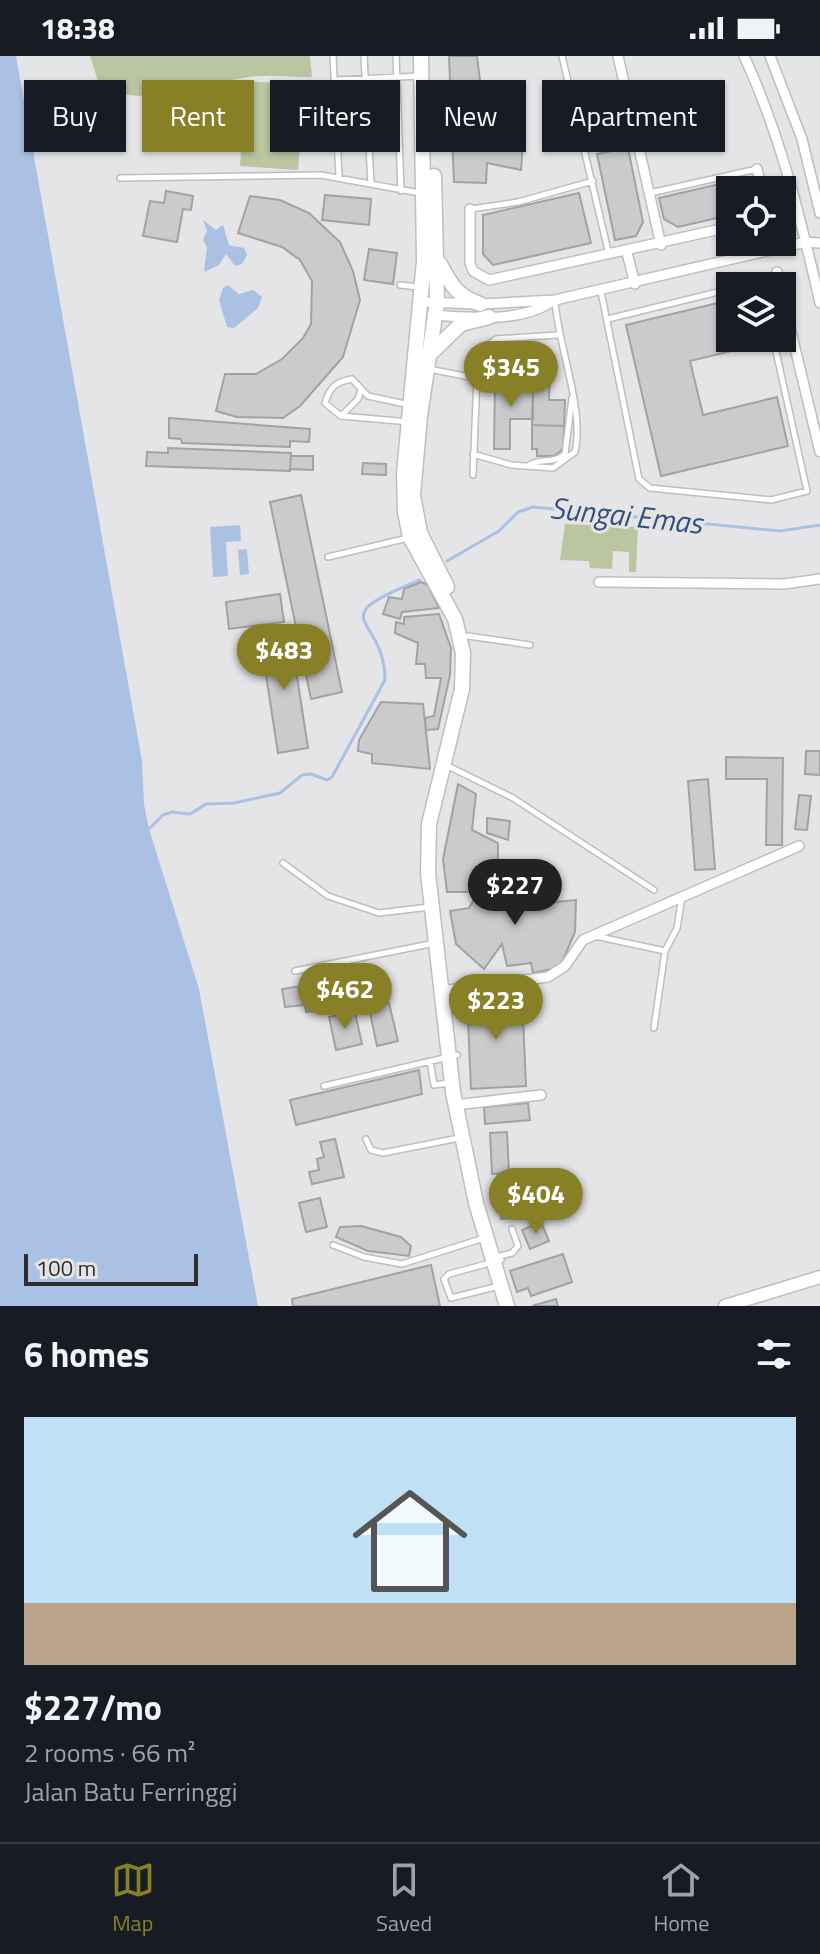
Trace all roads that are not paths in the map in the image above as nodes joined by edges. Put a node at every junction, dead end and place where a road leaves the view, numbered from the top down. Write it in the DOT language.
graph roads {
  1 [pos="333,56"];
  2 [pos="364,56"];
  3 [pos="396,56"];
  4 [pos="421,56"];
  5 [pos="427,56"];
  6 [pos="562,56"];
  7 [pos="618,56"];
  8 [pos="744,56"];
  9 [pos="770,56"];
  10 [pos="422,76"];
  11 [pos="397,77"];
  12 [pos="365,79"];
  13 [pos="334,80"];
  14 [pos="568,80"];
  15 [pos="624,80"];
  16 [pos="338,152"];
  17 [pos="587,152"];
  18 [pos="640,152"];
  19 [pos="757,169"];
  20 [pos="759,176"];
  21 [pos="339,177"];
  22 [pos="120,178"];
  23 [pos="593,181"];
  24 [pos="371,183"];
  25 [pos="401,191"];
  26 [pos="425,193"];
  27 [pos="649,193"];
  28 [pos="470,209"];
  29 [pos="820,213"];
  30 [pos="716,231"];
  31 [pos="806,242"];
  32 [pos="820,243"];
  33 [pos="661,245"];
  34 [pos="627,253"];
  35 [pos="609,256"];
  36 [pos="439,260"];
  37 [pos="635,284"];
  38 [pos="400,285"];
  39 [pos="601,292"];
  40 [pos="716,292"];
  41 [pos="555,300"];
  42 [pos="820,303"];
  43 [pos="428,304"];
  44 [pos="480,304"];
  45 [pos="489,317"];
  46 [pos="608,319"];
  47 [pos="557,335"];
  48 [pos="776,352"];
  49 [pos="796,352"];
  50 [pos="431,354"];
  51 [pos="428,369"];
  52 [pos="475,378"];
  53 [pos="361,390"];
  54 [pos="413,414"];
  55 [pos="341,416"];
  56 [pos="820,452"];
  57 [pos="473,454"];
  58 [pos="473,475"];
  59 [pos="415,535"];
  60 [pos="328,557"];
  61 [pos="820,579"];
  62 [pos="599,582"];
  63 [pos="464,637"];
  64 [pos="530,645"];
  65 [pos="447,765"];
  66 [pos="799,846"];
  67 [pos="283,863"];
  68 [pos="654,890"];
  69 [pos="683,896"];
  70 [pos="434,906"];
  71 [pos="594,936"];
  72 [pos="439,942"];
  73 [pos="665,951"];
  74 [pos="295,971"];
  75 [pos="444,990"];
  76 [pos="654,1028"];
  77 [pos="453,1056"];
  78 [pos="430,1061"];
  79 [pos="452,1082"];
  80 [pos="324,1086"];
  81 [pos="541,1095"];
  82 [pos="458,1104"];
  83 [pos="464,1136"];
  84 [pos="366,1139"];
  85 [pos="512,1229"];
  86 [pos="489,1237"];
  87 [pos="333,1245"];
  88 [pos="496,1259"];
  89 [pos="820,1277"];
  90 [pos="500,1286"];
  91 [pos="507,1306"];
  92 [pos="516,1306"];
  93 [pos="725,1306"];
  1 -- 13 [label="lane"];
  2 -- 12 [label="lane"];
  3 -- 11 [label="lane"];
  4 -- 10 [label="main road"];
  5 -- 36 [label="main road"];
  6 -- 14 [label="lane"];
  7 -- 15 [label="street"];
  8 -- 31 [label="street"];
  9 -- 29 [label="street"];
  10 -- 11 [label="lane"];
  10 -- 26 [label="main road"];
  11 -- 12 [label="lane"];
  11 -- 25 [label="lane"];
  12 -- 13 [label="lane"];
  12 -- 24 [label="lane"];
  16 -- 21 [label="lane"];
  17 -- 23 [label="lane"];
  18 -- 27 [label="street"];
  19 -- 20 [label="street"];
  19 -- 27 [label="lane"];
  21 -- 22 [label="lane"];
  21 -- 24 [label="lane"];
  23 -- 28 [label="lane"];
  23 -- 35 [label="lane"];
  24 -- 25 [label="lane"];
  25 -- 26 [label="lane"];
  26 -- 43 [label="main road"];
  27 -- 33 [label="street"];
  28 -- 35 [label="street"];
  30 -- 33 [label="street"];
  31 -- 32 [label="street"];
  31 -- 37 [label="street"];
  31 -- 42 [label="street"];
  33 -- 34 [label="street"];
  34 -- 35 [label="street"];
  34 -- 37 [label="street"];
  36 -- 43 [label="main road"];
  36 -- 44 [label="main road"];
  37 -- 39 [label="street"];
  38 -- 43 [label="lane"];
  39 -- 41 [label="street"];
  39 -- 46 [label="lane"];
  40 -- 46 [label="lane"];
  41 -- 44 [label="street"];
  41 -- 45 [label="street"];
  41 -- 47 [label="lane"];
  43 -- 44 [label="street"];
  43 -- 45 [label="street"];
  43 -- 50 [label="main road"];
  43 -- 54 [label="main road"];
  45 -- 50 [label="main road"];
  46 -- 48 [label="lane"];
  47 -- 52 [label="lane"];
  47 -- 57 [label="lane"];
  49 -- 56 [label="street"];
  50 -- 51 [label="main road"];
  51 -- 52 [label="lane"];
  51 -- 54 [label="main road"];
  52 -- 57 [label="lane"];
  53 -- 54 [label="lane"];
  53 -- 55 [label="lane"];
  53 -- 55 [label="lane"];
  54 -- 55 [label="lane"];
  54 -- 59 [label="main road"];
  57 -- 58 [label="lane"];
  59 -- 60 [label="lane"];
  59 -- 63 [label="main road"];
  61 -- 62 [label="street"];
  63 -- 64 [label="lane"];
  63 -- 65 [label="main road"];
  65 -- 68 [label="lane"];
  65 -- 70 [label="main road"];
  66 -- 69 [label="street"];
  67 -- 70 [label="lane"];
  69 -- 71 [label="street"];
  69 -- 73 [label="lane"];
  70 -- 72 [label="main road"];
  71 -- 73 [label="lane"];
  71 -- 75 [label="street"];
  72 -- 74 [label="lane"];
  72 -- 75 [label="main road"];
  73 -- 76 [label="lane"];
  75 -- 77 [label="main road"];
  77 -- 78 [label="lane"];
  77 -- 79 [label="main road"];
  77 -- 82 [label="main road"];
  78 -- 79 [label="lane"];
  78 -- 80 [label="lane"];
  79 -- 82 [label="main road"];
  81 -- 82 [label="street"];
  82 -- 83 [label="main road"];
  83 -- 84 [label="lane"];
  83 -- 86 [label="main road"];
  85 -- 88 [label="lane"];
  86 -- 87 [label="lane"];
  86 -- 88 [label="main road"];
  88 -- 90 [label="main road"];
  88 -- 90 [label="lane"];
  88 -- 92 [label="main road"];
  89 -- 93 [label="street"];
  90 -- 91 [label="main road"];
}
